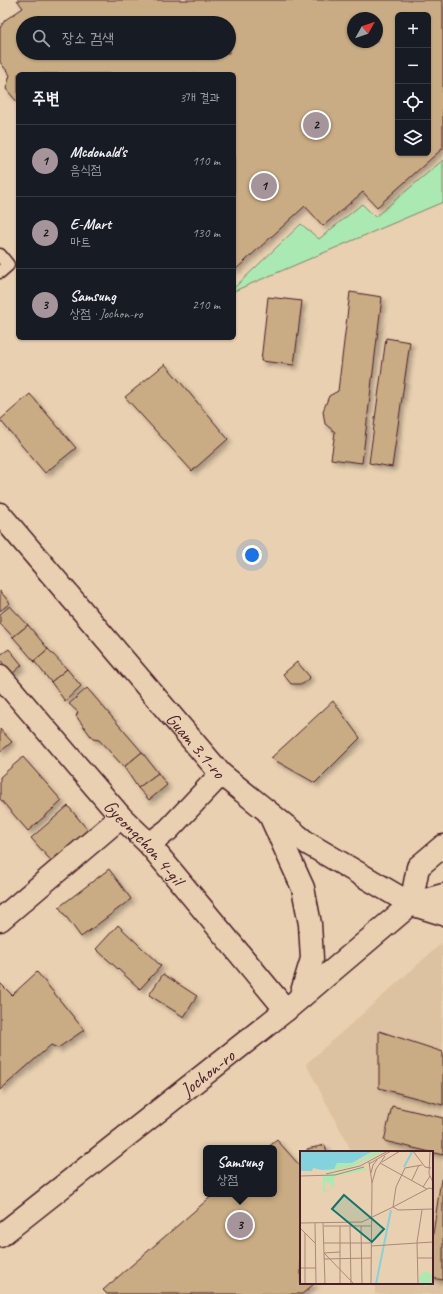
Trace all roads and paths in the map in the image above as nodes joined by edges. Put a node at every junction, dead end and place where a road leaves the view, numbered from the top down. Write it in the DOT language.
graph roads {
  1 [pos="0,255"];
  2 [pos="0,272"];
  3 [pos="0,514"];
  4 [pos="0,676"];
  5 [pos="221,774"];
  6 [pos="269,813"];
  7 [pos="121,817"];
  8 [pos="150,844"];
  9 [pos="443,846"];
  10 [pos="443,895"];
  11 [pos="411,904"];
  12 [pos="443,914"];
  13 [pos="0,920"];
  14 [pos="293,1004"];
  15 [pos="0,1236"];
  1 -- 2 [label="lane"];
  3 -- 5 [label="street, Guam 3.1-ro"];
  4 -- 7 [label="street, Gyeongchon 4-gil"];
  5 -- 6 [label="street, Guam 3.1-ro"];
  5 -- 8 [label="street"];
  6 -- 11 [label="street, Guam 3.1-ro"];
  6 -- 14 [label="street"];
  7 -- 8 [label="street, Gyeongchon 4-gil"];
  7 -- 13 [label="street"];
  8 -- 14 [label="street, Gyeongchon 4-gil"];
  9 -- 11 [label="street"];
  10 -- 11 [label="street, Jochon-ro"];
  11 -- 12 [label="street, Guam 3.1-ro"];
  11 -- 14 [label="street, Jochon-ro"];
  14 -- 15 [label="street, Jochon-ro"];
}
